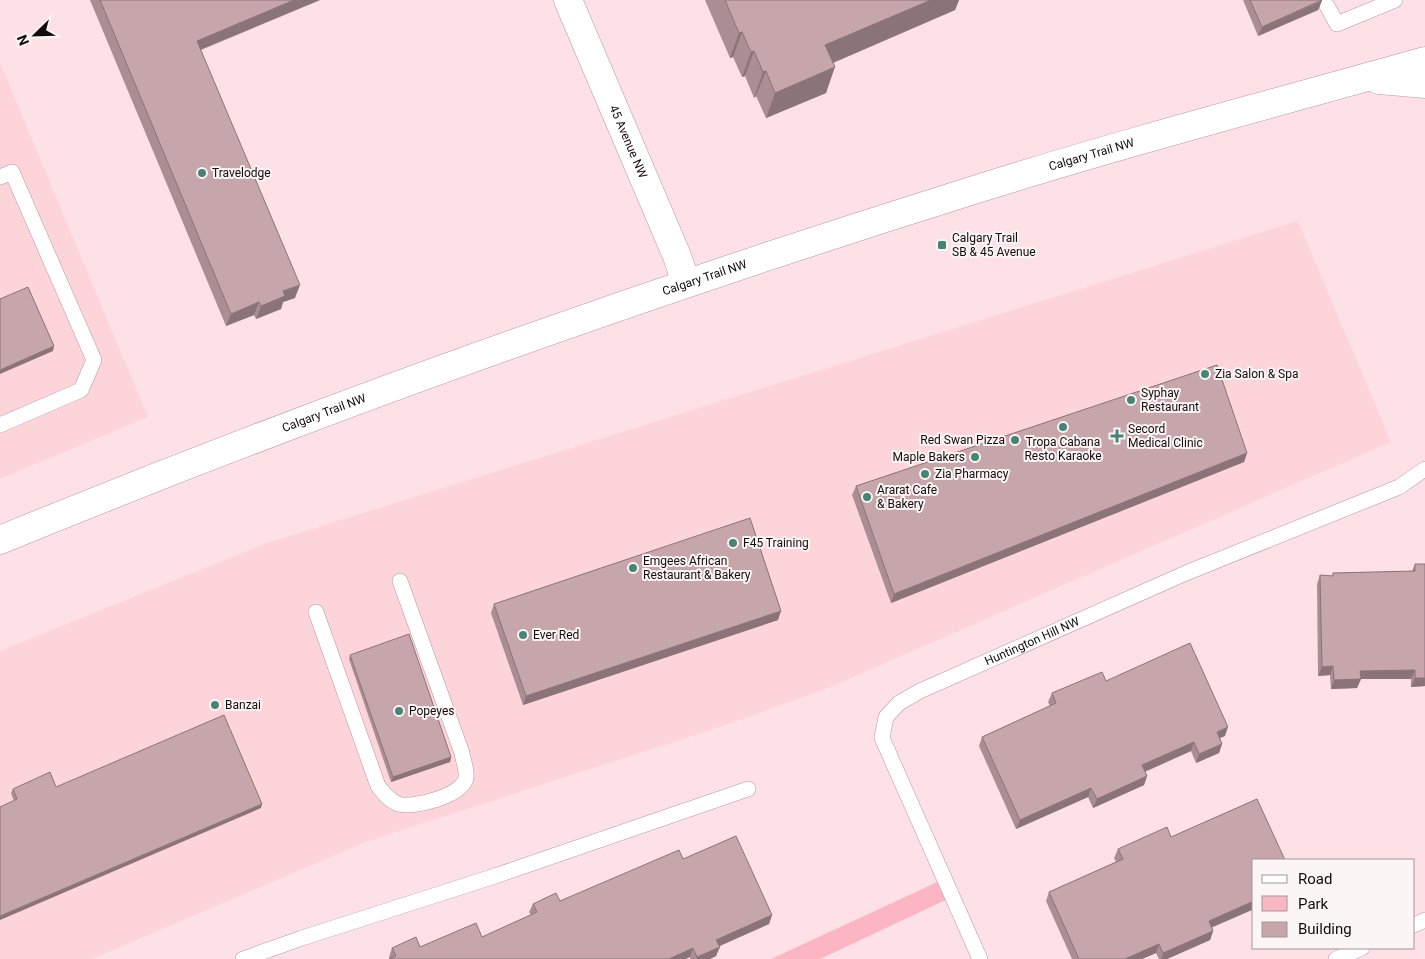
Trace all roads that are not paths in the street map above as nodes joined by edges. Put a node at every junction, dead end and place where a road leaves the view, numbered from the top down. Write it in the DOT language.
graph roads {
  1 [pos="568,0"];
  2 [pos="1395,0"];
  3 [pos="1327,6"];
  4 [pos="1425,61"];
  5 [pos="1363,78"];
  6 [pos="1425,84"];
  7 [pos="0,177"];
  8 [pos="686,283"];
  9 [pos="0,425"];
  10 [pos="1425,469"];
  11 [pos="0,540"];
  12 [pos="400,581"];
  13 [pos="316,612"];
  14 [pos="748,789"];
  15 [pos="1360,949"];
  16 [pos="243,959"];
  17 [pos="980,959"];
  18 [pos="1336,959"];
  1 -- 8 [label="main road, 45 Avenue NW"];
  2 -- 3 [label="lane"];
  4 -- 5 [label="main road, Calgary Trail NW"];
  5 -- 6 [label="main road"];
  5 -- 8 [label="main road, Calgary Trail NW"];
  7 -- 9 [label="lane"];
  8 -- 11 [label="main road, Calgary Trail NW"];
  10 -- 17 [label="lane, Huntington Hill NW"];
  12 -- 13 [label="lane"];
  14 -- 16 [label="lane"];
  15 -- 18 [label="lane"];
}
